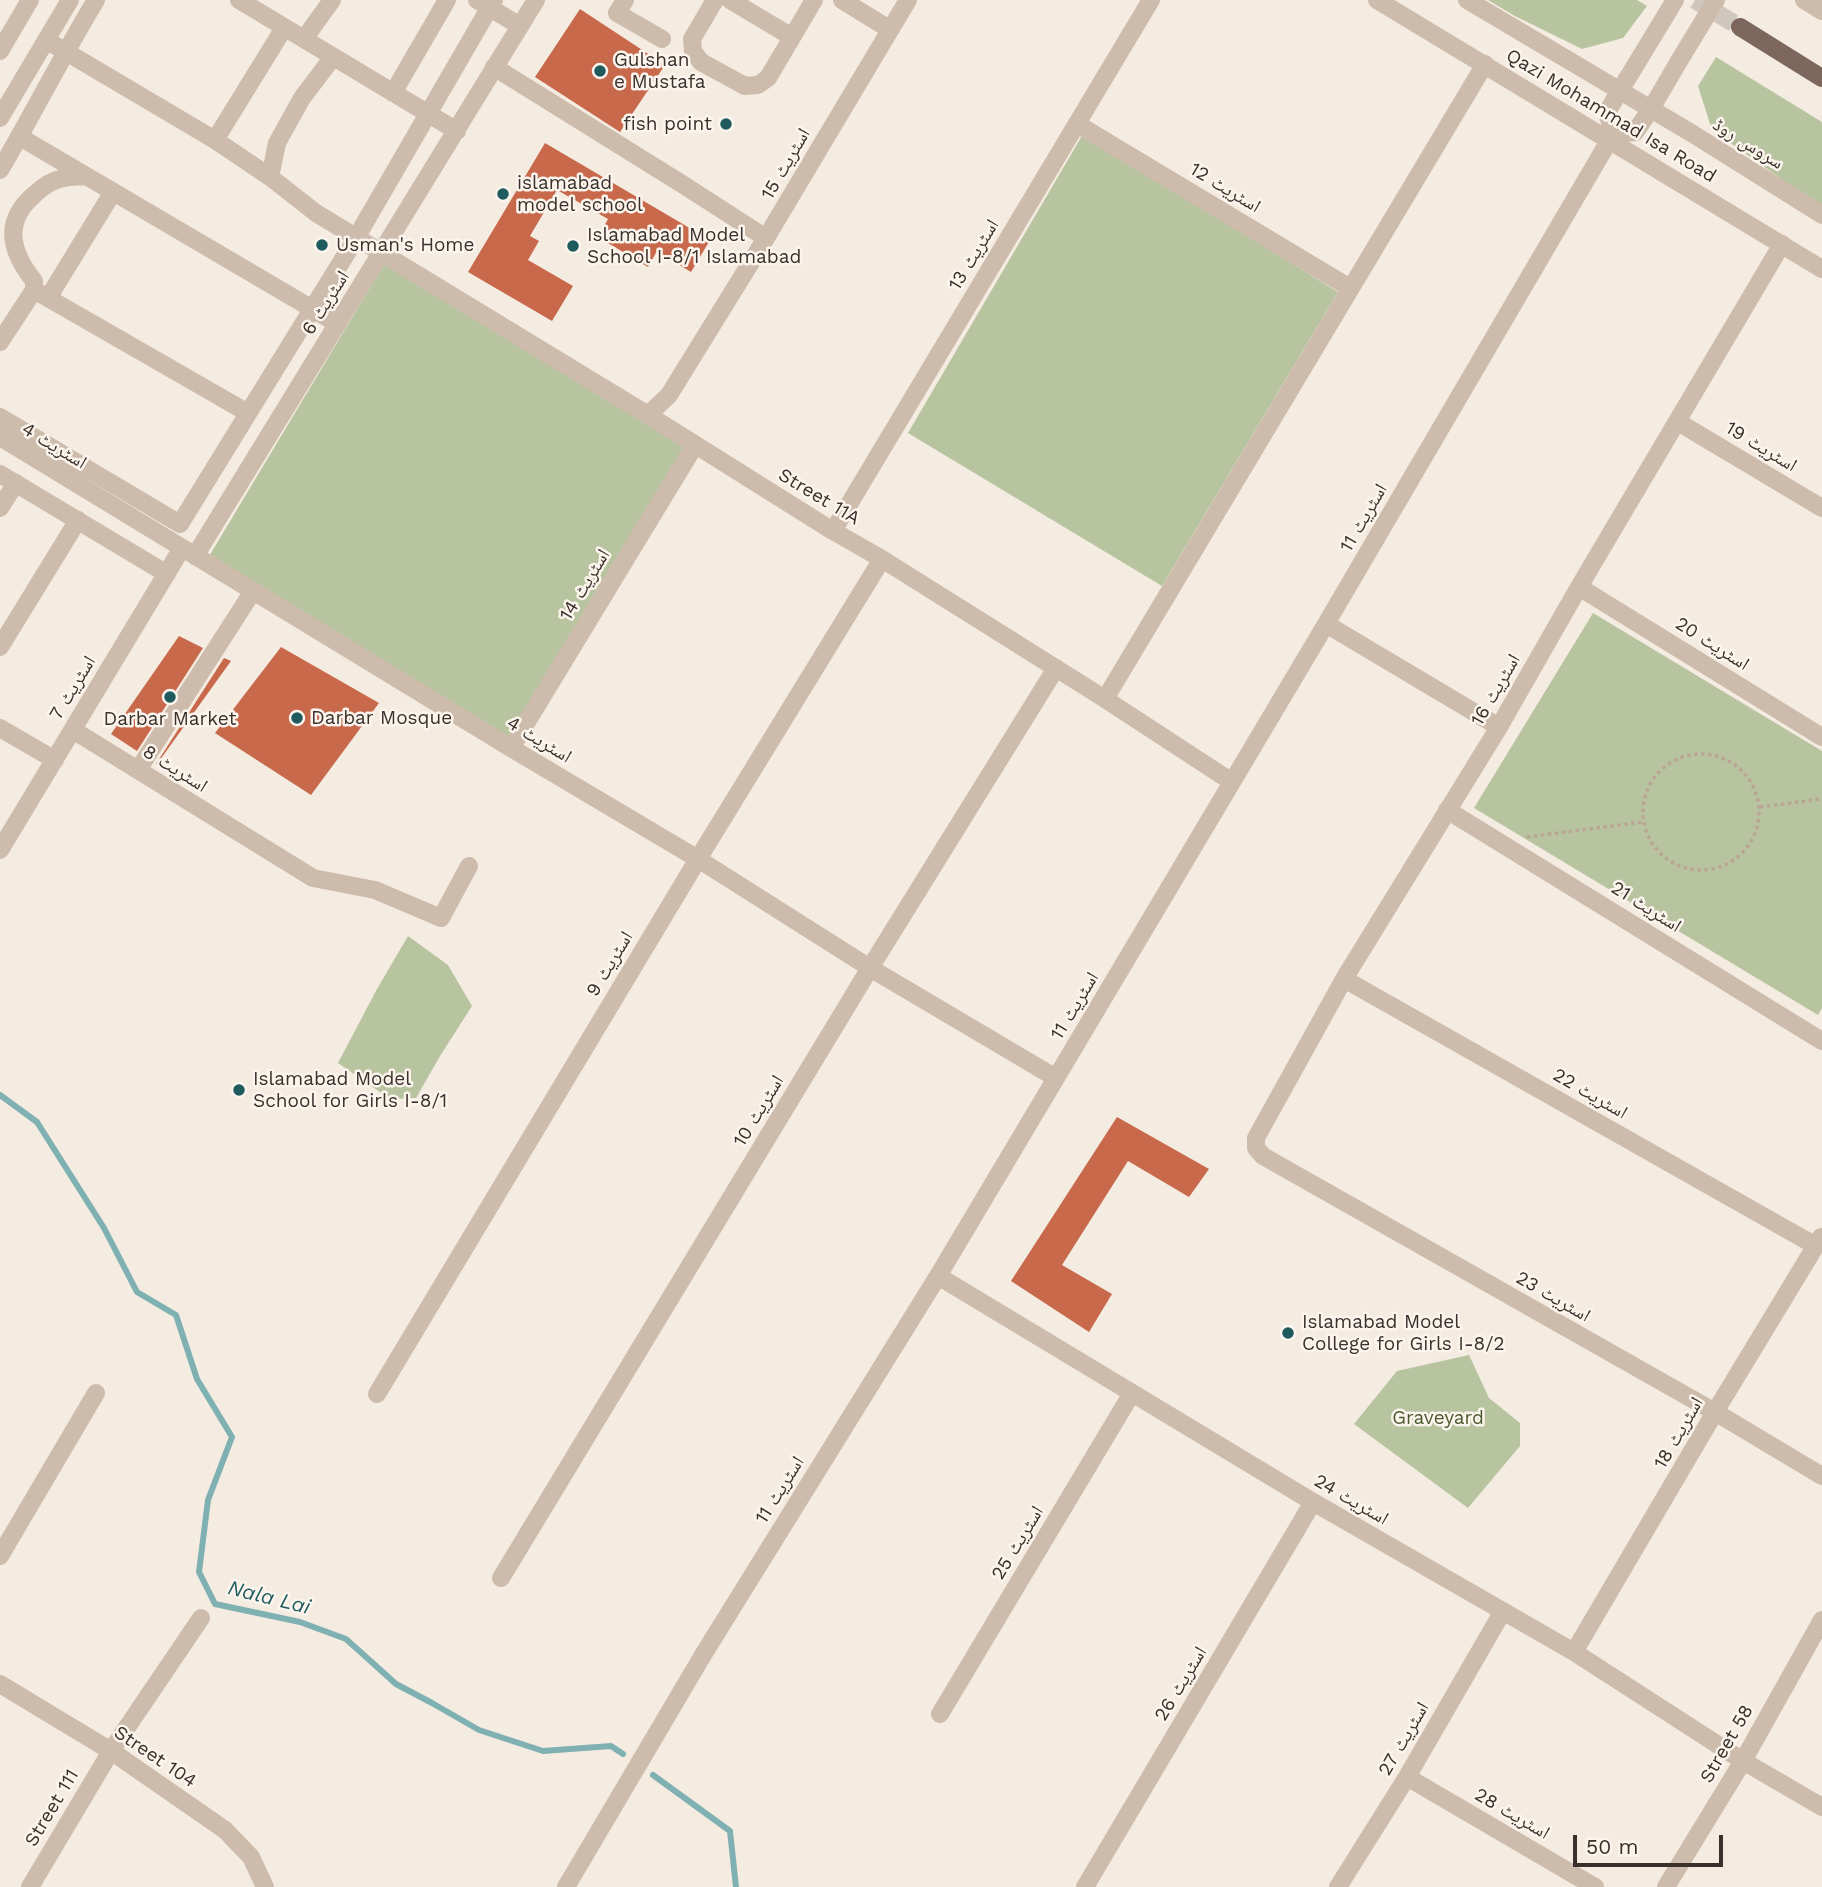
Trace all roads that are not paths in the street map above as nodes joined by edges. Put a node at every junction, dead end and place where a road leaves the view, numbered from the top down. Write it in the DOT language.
graph roads {
  1 [pos="30,0"];
  2 [pos="70,0"];
  3 [pos="96,0"];
  4 [pos="239,0"];
  5 [pos="332,0"];
  6 [pos="447,0"];
  7 [pos="536,0"];
  8 [pos="625,0"];
  9 [pos="715,0"];
  10 [pos="730,0"];
  11 [pos="814,0"];
  12 [pos="842,0"];
  13 [pos="908,0"];
  14 [pos="1152,0"];
  15 [pos="1377,0"];
  16 [pos="1467,0"];
  17 [pos="1675,0"];
  18 [pos="1716,0"];
  19 [pos="1804,0"];
  20 [pos="487,3"];
  21 [pos="1822,10"];
  22 [pos="520,26"];
  23 [pos="1741,27"];
  24 [pos="284,28"];
  25 [pos="889,30"];
  26 [pos="792,37"];
  27 [pos="304,39"];
  28 [pos="662,39"];
  29 [pos="46,40"];
  30 [pos="0,51"];
  31 [pos="65,51"];
  32 [pos="333,57"];
  33 [pos="1485,64"];
  34 [pos="494,67"];
  35 [pos="1822,78"];
  36 [pos="1620,91"];
  37 [pos="393,93"];
  38 [pos="1651,109"];
  39 [pos="427,114"];
  40 [pos="0,118"];
  41 [pos="1077,124"];
  42 [pos="457,131"];
  43 [pos="20,137"];
  44 [pos="1611,137"];
  45 [pos="215,140"];
  46 [pos="0,170"];
  47 [pos="86,176"];
  48 [pos="270,177"];
  49 [pos="113,192"];
  50 [pos="1822,215"];
  51 [pos="356,238"];
  52 [pos="766,239"];
  53 [pos="1782,244"];
  54 [pos="381,253"];
  55 [pos="1822,269"];
  56 [pos="1350,288"];
  57 [pos="41,294"];
  58 [pos="312,309"];
  59 [pos="338,324"];
  60 [pos="0,342"];
  61 [pos="248,413"];
  62 [pos="648,415"];
  63 [pos="0,417"];
  64 [pos="1678,422"];
  65 [pos="0,437"];
  66 [pos="695,445"];
  67 [pos="8,478"];
  68 [pos="0,508"];
  69 [pos="1822,508"];
  70 [pos="78,520"];
  71 [pos="833,531"];
  72 [pos="188,552"];
  73 [pos="882,559"];
  74 [pos="167,574"];
  75 [pos="1579,587"];
  76 [pos="253,591"];
  77 [pos="1326,624"];
  78 [pos="2,640"];
  79 [pos="1056,668"];
  80 [pos="1105,699"];
  81 [pos="1499,727"];
  82 [pos="0,728"];
  83 [pos="73,730"];
  84 [pos="1822,737"];
  85 [pos="511,748"];
  86 [pos="55,760"];
  87 [pos="138,770"];
  88 [pos="1233,782"];
  89 [pos="1447,810"];
  90 [pos="0,850"];
  91 [pos="698,859"];
  92 [pos="469,866"];
  93 [pos="870,968"];
  94 [pos="1344,979"];
  95 [pos="1819,1033"];
  96 [pos="1056,1078"];
  97 [pos="1263,1156"];
  98 [pos="1819,1241"];
  99 [pos="938,1276"];
  100 [pos="1132,1393"];
  101 [pos="96,1394"];
  102 [pos="377,1394"];
  103 [pos="1715,1412"];
  104 [pos="1822,1476"];
  105 [pos="1312,1502"];
  106 [pos="0,1556"];
  107 [pos="501,1578"];
  108 [pos="1503,1611"];
  109 [pos="201,1618"];
  110 [pos="1822,1620"];
  111 [pos="1574,1653"];
  112 [pos="0,1684"];
  113 [pos="940,1714"];
  114 [pos="111,1751"];
  115 [pos="1743,1760"];
  116 [pos="1407,1777"];
  117 [pos="1822,1807"];
  118 [pos="30,1887"];
  119 [pos="265,1887"];
  120 [pos="566,1887"];
  121 [pos="1085,1887"];
  122 [pos="1338,1887"];
  123 [pos="1595,1887"];
  124 [pos="1666,1887"];
  1 -- 30 [label="street"];
  2 -- 29 [label="street"];
  3 -- 31 [label="street"];
  4 -- 24 [label="street"];
  5 -- 27 [label="street"];
  6 -- 37 [label="street"];
  7 -- 22 [label="street, اسٹریٹ 6"];
  8 -- 28 [label="street"];
  9 -- 26 [label="street"];
  10 -- 26 [label="street"];
  11 -- 26 [label="street"];
  12 -- 25 [label="street"];
  13 -- 25 [label="street, اسٹریٹ 15"];
  14 -- 41 [label="street, اسٹریٹ 13"];
  15 -- 33 [label="street, Qazi Mohammad Isa Road"];
  16 -- 36 [label="street, سروس روڈ"];
  17 -- 36 [label="street"];
  18 -- 38 [label="street, bridge"];
  19 -- 21 [label="street"];
  20 -- 22 [label="street"];
  20 -- 39 [label="street"];
  22 -- 34 [label="street, اسٹریٹ 6"];
  23 -- 35 [label="main road"];
  24 -- 27 [label="street"];
  24 -- 45 [label="street"];
  25 -- 52 [label="street, اسٹریٹ 15"];
  27 -- 32 [label="street"];
  29 -- 31 [label="street, Street 11A"];
  29 -- 40 [label="street"];
  31 -- 43 [label="street"];
  31 -- 45 [label="street, Street 11A"];
  32 -- 37 [label="street"];
  32 -- 48 [label="street"];
  33 -- 44 [label="street, Qazi Mohammad Isa Road"];
  33 -- 56 [label="street"];
  34 -- 42 [label="street, اسٹریٹ 6"];
  34 -- 52 [label="street"];
  36 -- 38 [label="street, سروس روڈ"];
  36 -- 44 [label="street"];
  37 -- 39 [label="street"];
  38 -- 44 [label="street"];
  38 -- 50 [label="street, سروس روڈ"];
  39 -- 42 [label="street"];
  39 -- 51 [label="street"];
  41 -- 56 [label="street, اسٹریٹ 12"];
  41 -- 71 [label="street, اسٹریٹ 13"];
  42 -- 54 [label="street, اسٹریٹ 6"];
  43 -- 46 [label="street"];
  43 -- 47 [label="street"];
  44 -- 53 [label="street, Qazi Mohammad Isa Road"];
  44 -- 77 [label="street, اسٹریٹ 11"];
  45 -- 48 [label="street, Street 11A"];
  47 -- 49 [label="street"];
  47 -- 57 [label="street"];
  48 -- 51 [label="street, Street 11A"];
  49 -- 57 [label="street"];
  49 -- 58 [label="street"];
  51 -- 54 [label="street, Street 11A"];
  51 -- 58 [label="street"];
  52 -- 62 [label="street, اسٹریٹ 15"];
  53 -- 55 [label="street, Qazi Mohammad Isa Road"];
  53 -- 64 [label="street, اسٹریٹ 16"];
  54 -- 59 [label="street, اسٹریٹ 6"];
  54 -- 62 [label="street, Street 11A"];
  56 -- 80 [label="street"];
  57 -- 60 [label="street"];
  57 -- 61 [label="street"];
  58 -- 59 [label="street"];
  58 -- 61 [label="street"];
  59 -- 72 [label="street, اسٹریٹ 6"];
  61 -- 63 [label="street"];
  62 -- 66 [label="street, Street 11A"];
  64 -- 69 [label="street, اسٹریٹ 19"];
  64 -- 75 [label="street, اسٹریٹ 16"];
  65 -- 72 [label="street, اسٹریٹ 4"];
  66 -- 71 [label="street, Street 11A"];
  66 -- 85 [label="street, اسٹریٹ 14"];
  67 -- 68 [label="street"];
  67 -- 70 [label="street"];
  70 -- 74 [label="street"];
  70 -- 78 [label="street"];
  71 -- 73 [label="street, Street 11A"];
  72 -- 74 [label="street, اسٹریٹ 7"];
  72 -- 76 [label="street, اسٹریٹ 4"];
  73 -- 79 [label="street, Street 11A"];
  73 -- 91 [label="street, اسٹریٹ 9"];
  74 -- 83 [label="street, اسٹریٹ 7"];
  75 -- 81 [label="street, اسٹریٹ 16"];
  75 -- 84 [label="street, اسٹریٹ 20"];
  76 -- 85 [label="street, اسٹریٹ 4"];
  76 -- 87 [label="street"];
  77 -- 81 [label="street"];
  77 -- 88 [label="street, اسٹریٹ 11"];
  79 -- 80 [label="street, Street 11A"];
  79 -- 93 [label="street, اسٹریٹ 10"];
  80 -- 88 [label="street, Street 11A"];
  81 -- 89 [label="street, اسٹریٹ 16"];
  82 -- 86 [label="street"];
  83 -- 86 [label="street, اسٹریٹ 7"];
  83 -- 87 [label="street, اسٹریٹ 8"];
  85 -- 91 [label="street, اسٹریٹ 4"];
  86 -- 90 [label="street, اسٹریٹ 7"];
  87 -- 92 [label="street, اسٹریٹ 8"];
  88 -- 96 [label="street, اسٹریٹ 11"];
  89 -- 94 [label="street, اسٹریٹ 16"];
  89 -- 95 [label="street, اسٹریٹ 21"];
  91 -- 93 [label="street, اسٹریٹ 4"];
  91 -- 102 [label="street, اسٹریٹ 9"];
  93 -- 96 [label="street, اسٹریٹ 4"];
  93 -- 107 [label="street, اسٹریٹ 10"];
  94 -- 97 [label="street, اسٹریٹ 16"];
  94 -- 98 [label="street, اسٹریٹ 22"];
  96 -- 99 [label="street, اسٹریٹ 11"];
  97 -- 103 [label="street, اسٹریٹ 23"];
  98 -- 103 [label="street, اسٹریٹ 18"];
  99 -- 100 [label="street, اسٹریٹ 24"];
  99 -- 120 [label="street, اسٹریٹ 11"];
  100 -- 105 [label="street, اسٹریٹ 24"];
  100 -- 113 [label="street, اسٹریٹ 25"];
  101 -- 106 [label="street"];
  103 -- 104 [label="street, اسٹریٹ 23"];
  103 -- 111 [label="street, اسٹریٹ 18"];
  105 -- 108 [label="street, اسٹریٹ 24"];
  105 -- 121 [label="street, اسٹریٹ 26"];
  108 -- 111 [label="street, اسٹریٹ 24"];
  108 -- 116 [label="street, اسٹریٹ 27"];
  109 -- 114 [label="street, Street 111"];
  110 -- 115 [label="street, Street 58"];
  111 -- 115 [label="street, اسٹریٹ 24"];
  112 -- 114 [label="street, Street 104"];
  114 -- 118 [label="street, Street 111"];
  114 -- 119 [label="street, Street 104"];
  115 -- 117 [label="street, اسٹریٹ 24"];
  115 -- 124 [label="street, Street 58"];
  116 -- 122 [label="street, اسٹریٹ 27"];
  116 -- 123 [label="street, اسٹریٹ 28"];
}
